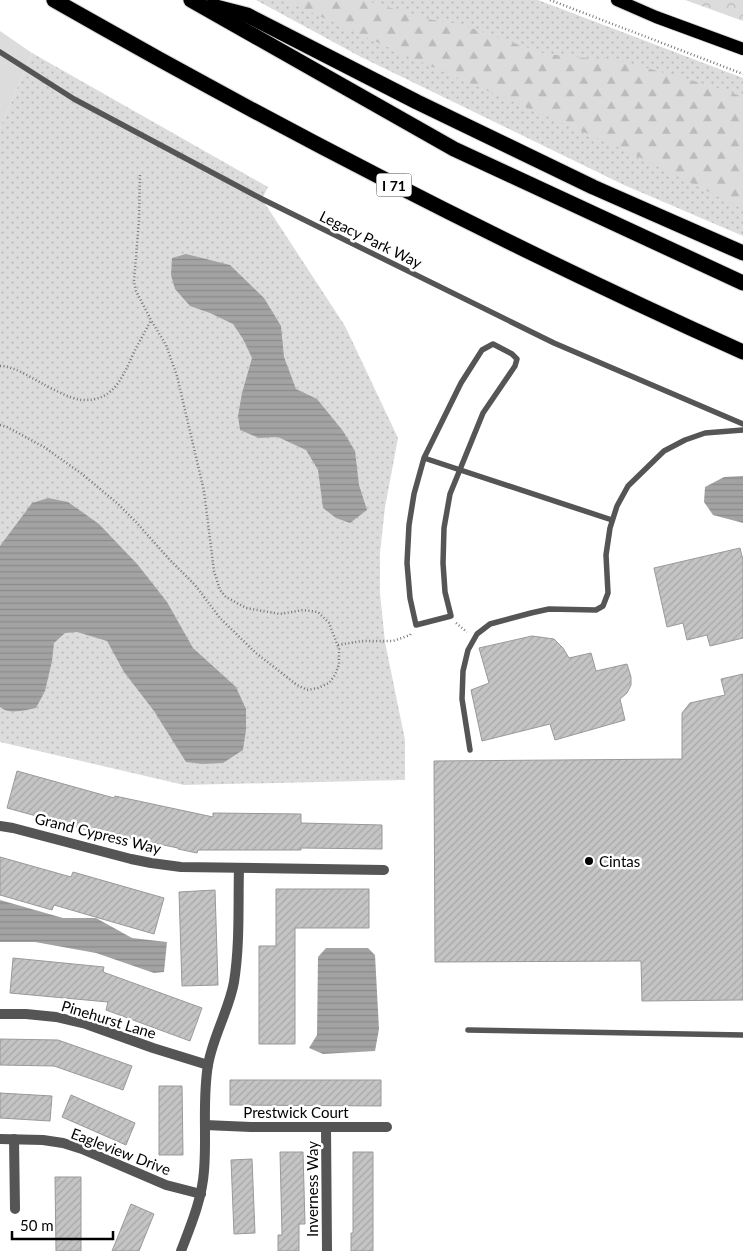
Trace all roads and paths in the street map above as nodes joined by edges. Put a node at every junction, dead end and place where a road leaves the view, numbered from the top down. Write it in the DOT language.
graph roads {
  1 [pos="54,0"];
  2 [pos="550,0"];
  3 [pos="617,0"];
  4 [pos="193,1"];
  5 [pos="743,49"];
  6 [pos="0,52"];
  7 [pos="743,74"];
  8 [pos="140,173"];
  9 [pos="743,253"];
  10 [pos="743,283"];
  11 [pos="151,320"];
  12 [pos="743,352"];
  13 [pos="0,366"];
  14 [pos="743,424"];
  15 [pos="0,425"];
  16 [pos="743,430"];
  17 [pos="424,458"];
  18 [pos="460,470"];
  19 [pos="612,520"];
  20 [pos="451,616"];
  21 [pos="416,625"];
  22 [pos="470,634"];
  23 [pos="338,645"];
  24 [pos="470,750"];
  25 [pos="0,826"];
  26 [pos="239,868"];
  27 [pos="384,870"];
  28 [pos="0,1014"];
  29 [pos="468,1030"];
  30 [pos="743,1035"];
  31 [pos="208,1064"];
  32 [pos="205,1126"];
  33 [pos="387,1127"];
  34 [pos="326,1128"];
  35 [pos="0,1139"];
  36 [pos="14,1139"];
  37 [pos="200,1194"];
  38 [pos="15,1209"];
  39 [pos="181,1251"];
  40 [pos="327,1251"];
  1 -- 12 [label="highway, I 71"];
  2 -- 7 [label="path"];
  3 -- 5 [label="main road"];
  4 -- 9 [label="highway"];
  4 -- 10 [label="highway"];
  6 -- 14 [label="lane, Legacy Park Way"];
  8 -- 11 [label="path"];
  11 -- 13 [label="path"];
  11 -- 23 [label="path"];
  15 -- 23 [label="path"];
  16 -- 19 [label="lane"];
  17 -- 18 [label="lane"];
  17 -- 18 [label="lane"];
  17 -- 21 [label="lane"];
  18 -- 19 [label="lane"];
  18 -- 20 [label="lane"];
  19 -- 24 [label="lane"];
  20 -- 21 [label="lane"];
  20 -- 22 [label="path"];
  21 -- 23 [label="path"];
  25 -- 26 [label="street, Grand Cypress Way"];
  26 -- 27 [label="street, Grand Cypress Way"];
  26 -- 31 [label="street"];
  28 -- 31 [label="street, Pinehurst Lane"];
  29 -- 30 [label="lane"];
  31 -- 32 [label="street"];
  32 -- 34 [label="street, Prestwick Court"];
  32 -- 37 [label="street"];
  33 -- 34 [label="street, Prestwick Court"];
  34 -- 40 [label="street, Inverness Way"];
  35 -- 36 [label="street, Eagleview Drive"];
  36 -- 37 [label="street, Eagleview Drive"];
  36 -- 38 [label="street"];
  37 -- 39 [label="street"];
}
